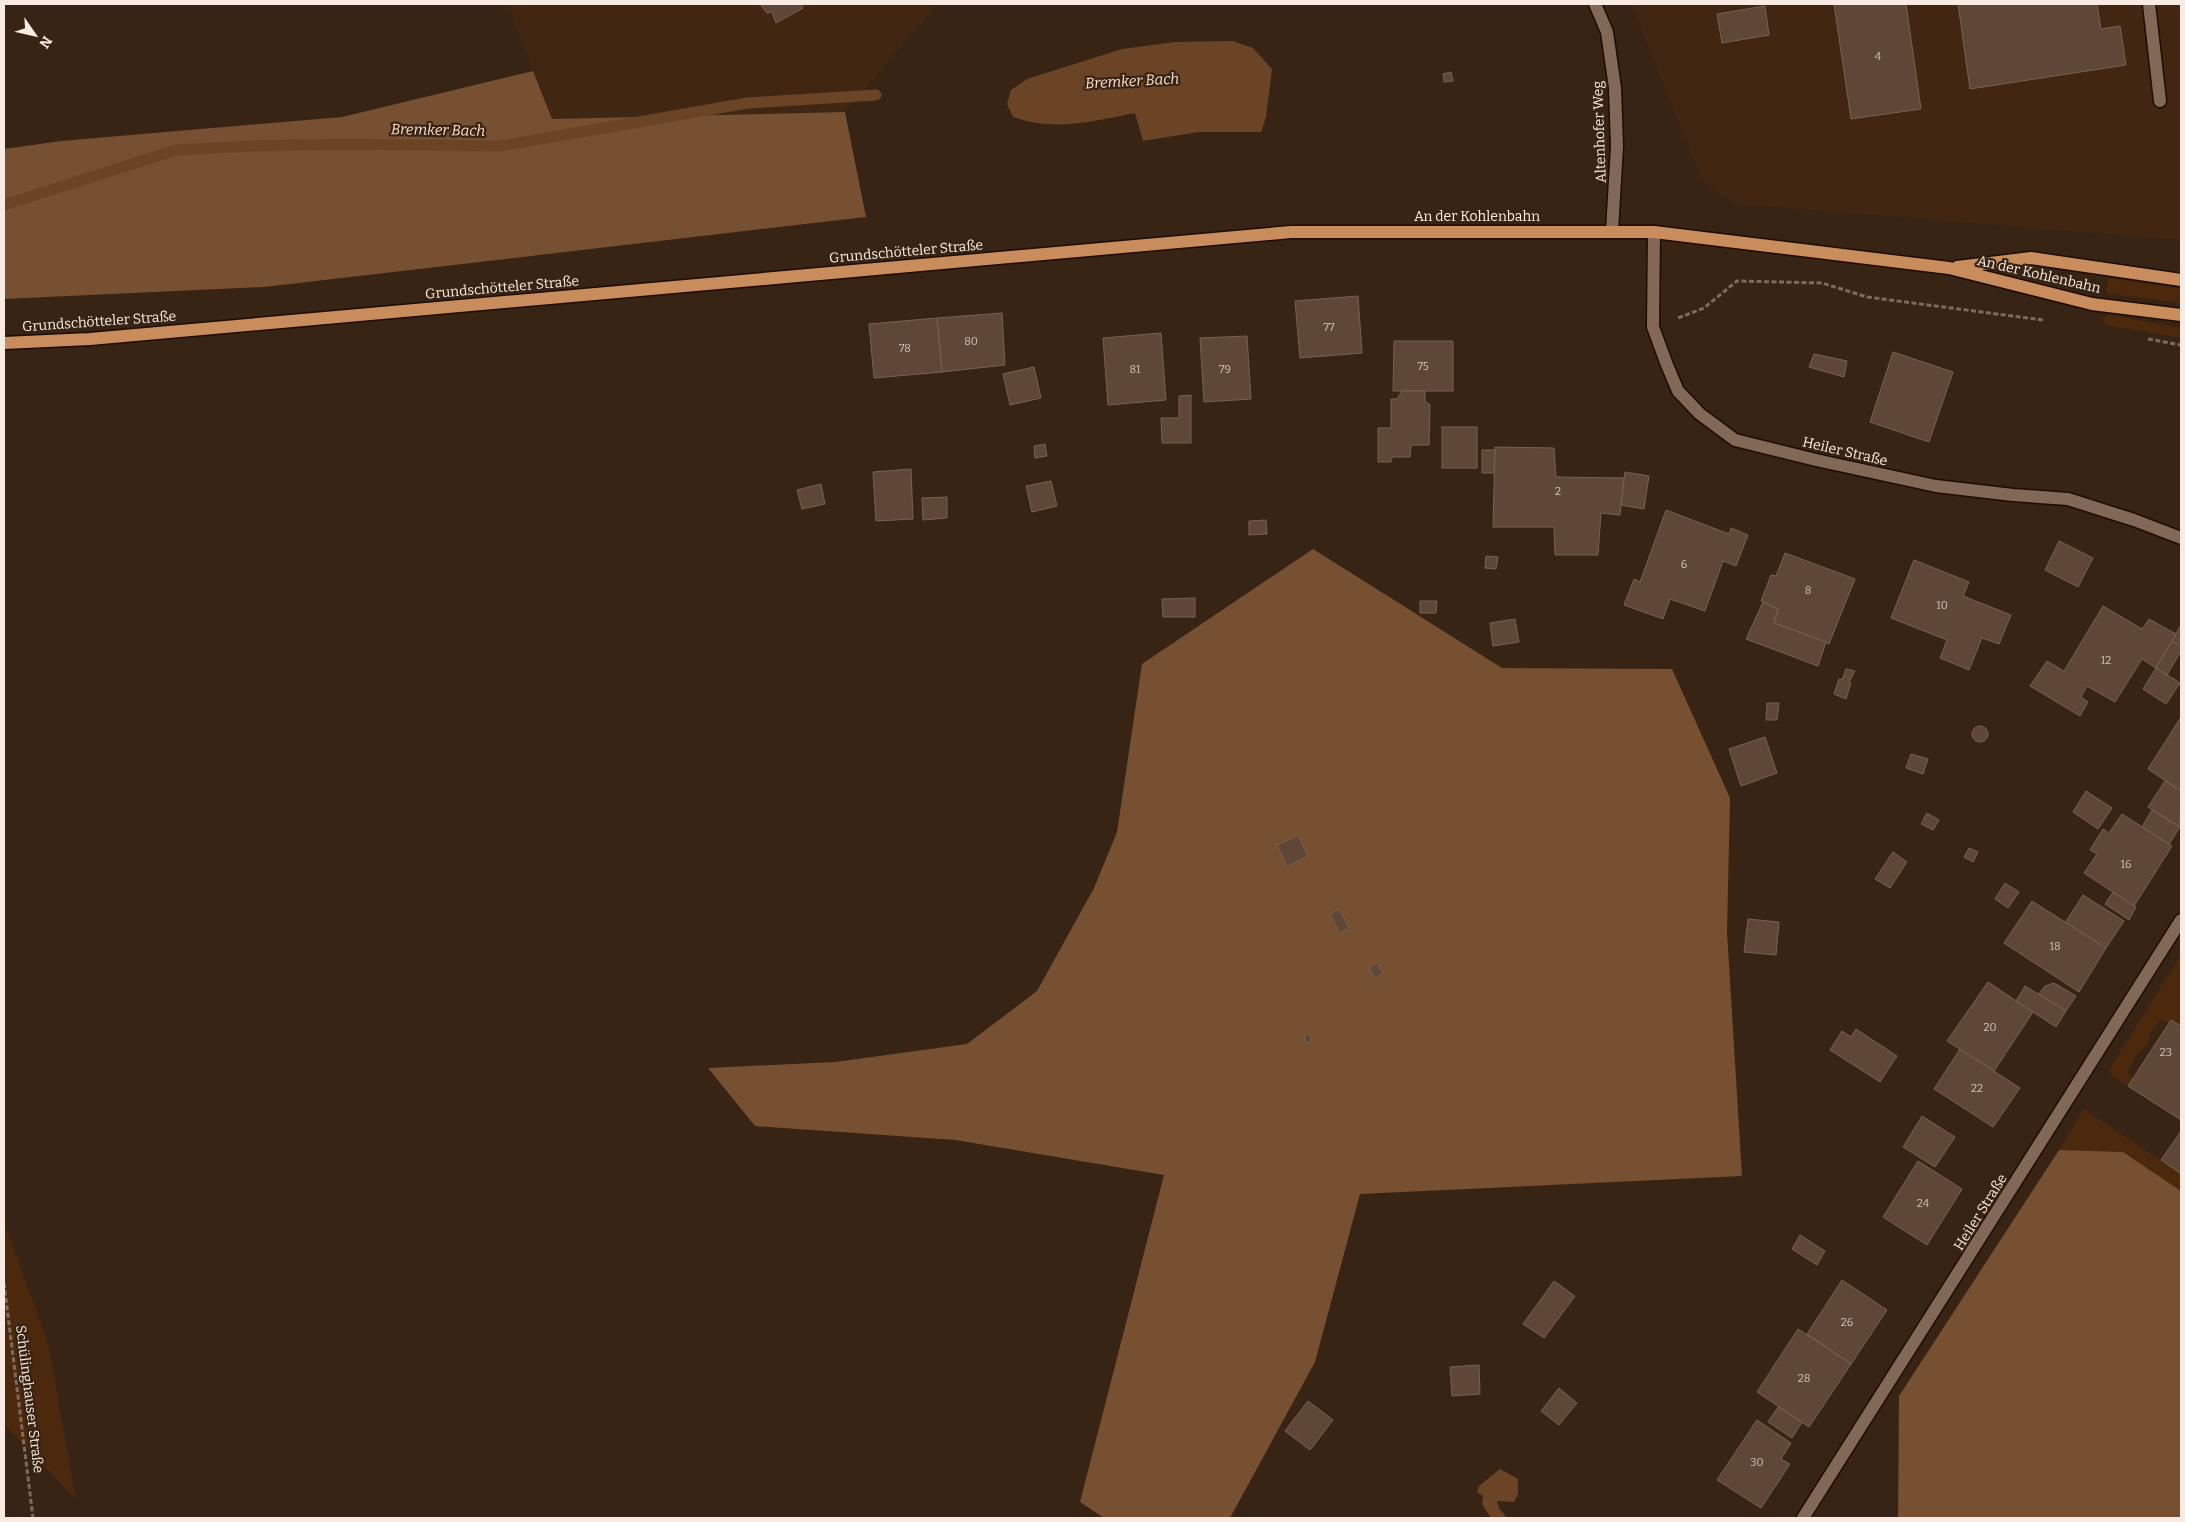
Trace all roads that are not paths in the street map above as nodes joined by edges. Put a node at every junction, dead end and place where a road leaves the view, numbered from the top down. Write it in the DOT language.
graph roads {
  1 [pos="1595,4"];
  2 [pos="2150,4"];
  3 [pos="2160,101"];
  4 [pos="1612,231"];
  5 [pos="1654,232"];
  6 [pos="1003,257"];
  7 [pos="1950,268"];
  8 [pos="2181,280"];
  9 [pos="2181,315"];
  10 [pos="4,342"];
  11 [pos="2181,538"];
  12 [pos="2181,920"];
  13 [pos="1804,1518"];
  1 -- 4 [label="street, Altenhofer Weg"];
  2 -- 3 [label="street"];
  4 -- 5 [label="main road, An der Kohlenbahn"];
  4 -- 6 [label="main road, An der Kohlenbahn"];
  5 -- 7 [label="main road, An der Kohlenbahn"];
  5 -- 11 [label="street, Heiler Straße"];
  6 -- 10 [label="main road, Grundschötteler Straße"];
  7 -- 8 [label="main road, An der Kohlenbahn"];
  7 -- 9 [label="main road, An der Kohlenbahn"];
  12 -- 13 [label="street, Heiler Straße"];
}
